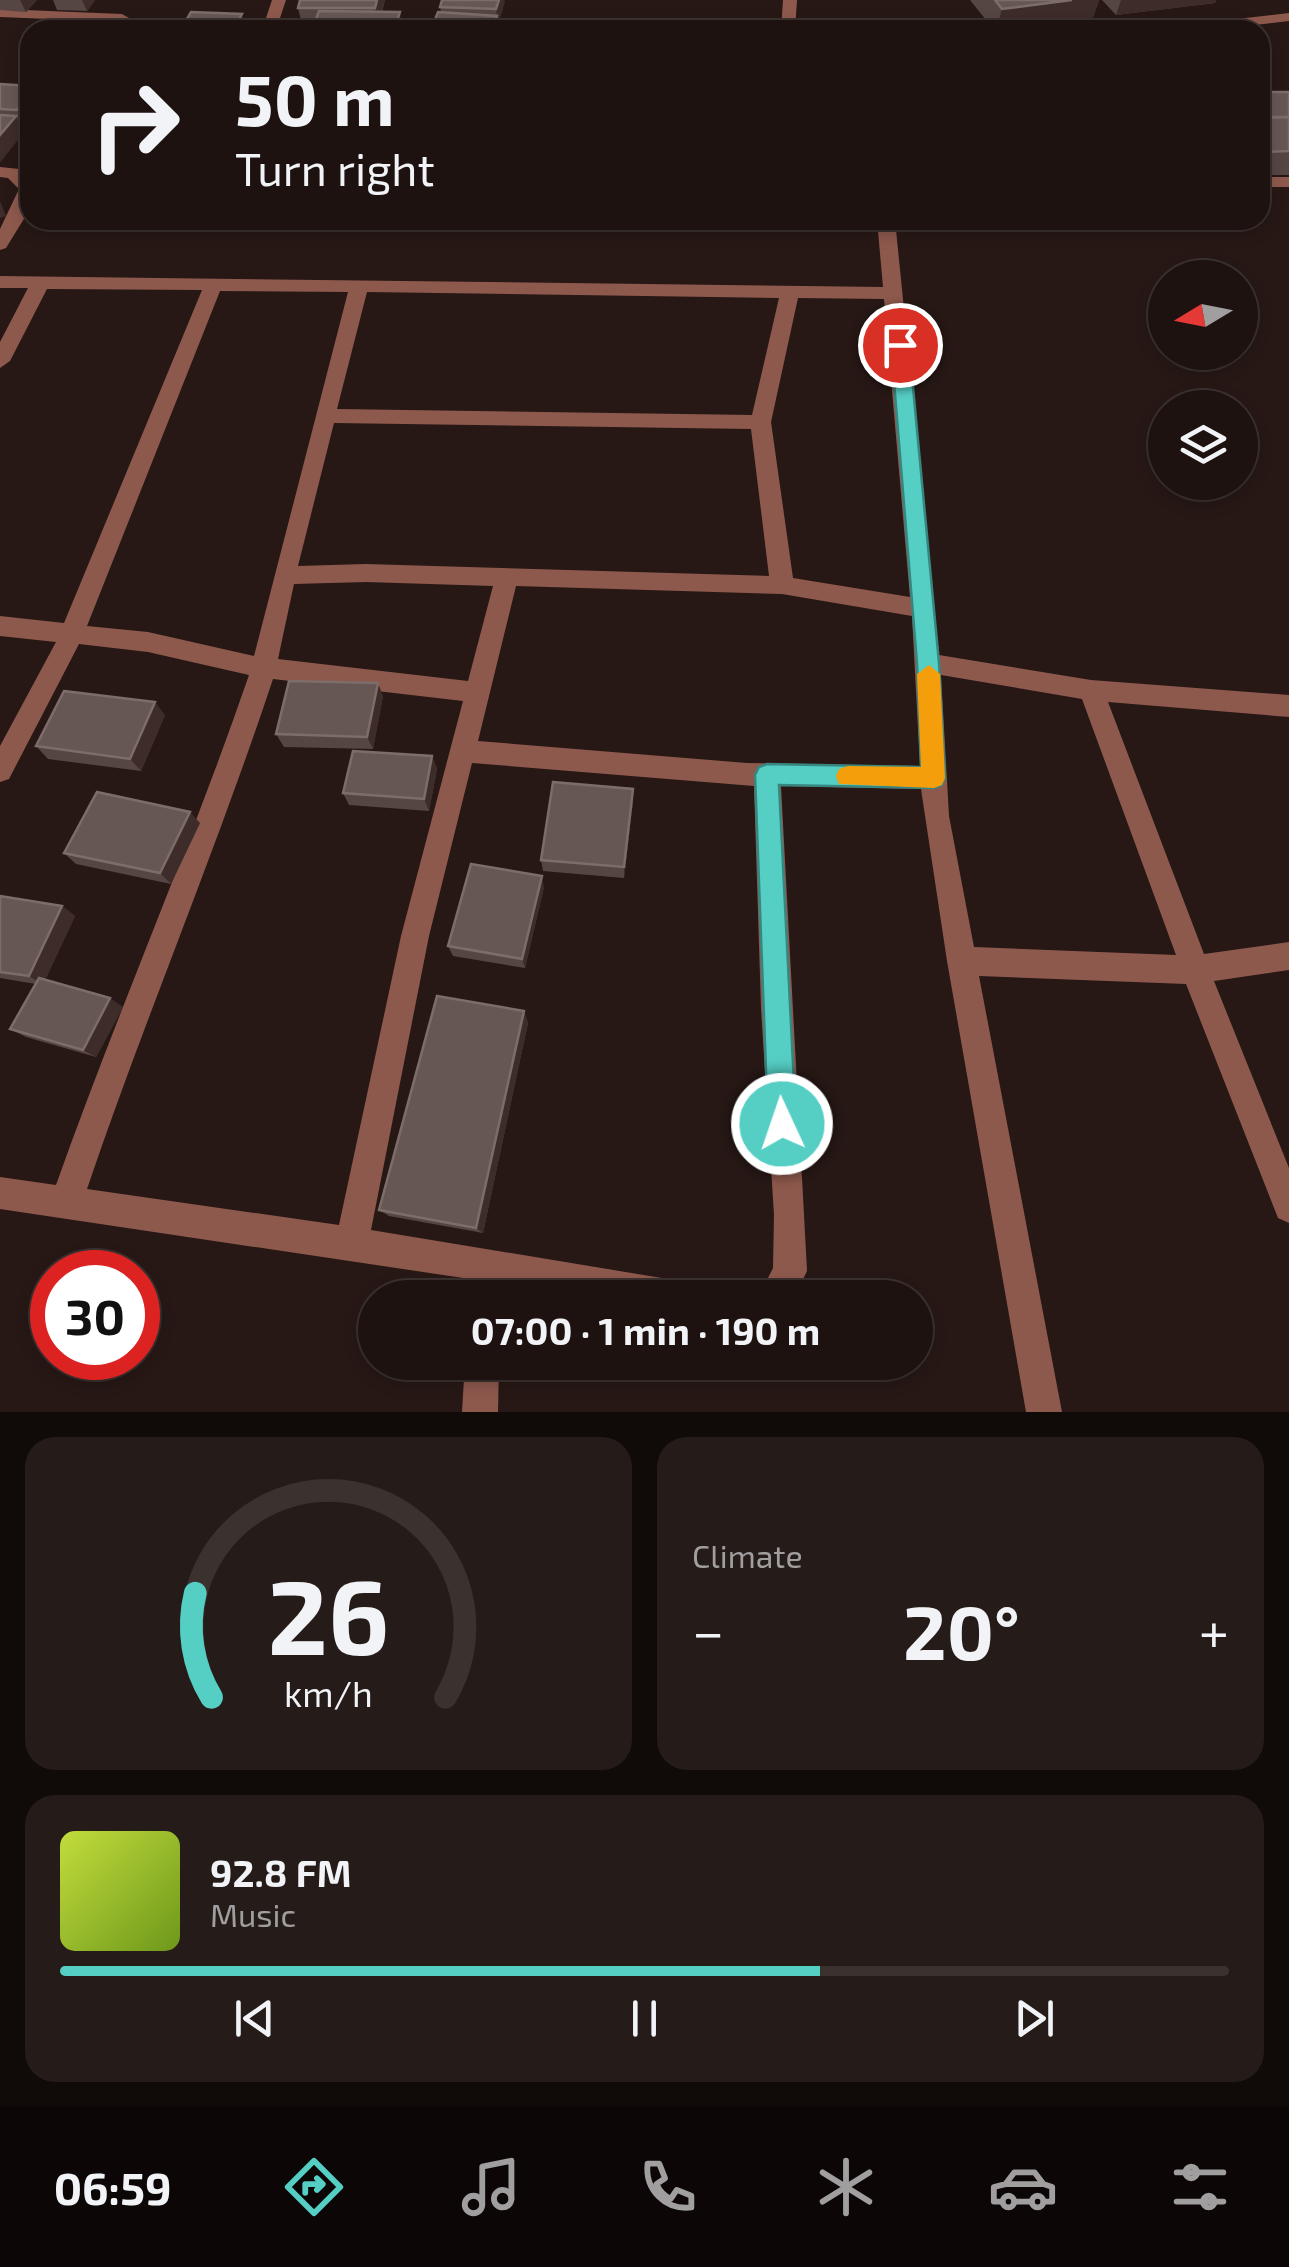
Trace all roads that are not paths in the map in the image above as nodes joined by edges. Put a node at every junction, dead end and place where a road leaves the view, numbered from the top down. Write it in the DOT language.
graph roads {
  1 [pos="0,13"];
  2 [pos="1289,17"];
  3 [pos="76,20"];
  4 [pos="1263,20"];
  5 [pos="20,212"];
  6 [pos="887,230"];
  7 [pos="0,244"];
  8 [pos="0,282"];
  9 [pos="41,282"];
  10 [pos="214,283"];
  11 [pos="359,286"];
  12 [pos="790,292"];
  13 [pos="894,293"];
  14 [pos="0,362"];
  15 [pos="327,416"];
  16 [pos="761,422"];
  17 [pos="284,575"];
  18 [pos="506,580"];
  19 [pos="782,586"];
  20 [pos="923,608"];
  21 [pos="0,626"];
  22 [pos="72,634"];
  23 [pos="928,663"];
  24 [pos="264,668"];
  25 [pos="1091,690"];
  26 [pos="477,692"];
  27 [pos="1289,706"];
  28 [pos="463,751"];
  29 [pos="0,771"];
  30 [pos="767,775"];
  31 [pos="934,778"];
  32 [pos="1289,956"];
  33 [pos="961,961"];
  34 [pos="1195,970"];
  35 [pos="0,1192"];
  36 [pos="67,1200"];
  37 [pos="1289,1207"];
  38 [pos="352,1244"];
  39 [pos="482,1280"];
  40 [pos="785,1280"];
  41 [pos="481,1380"];
  42 [pos="480,1412"];
  43 [pos="1044,1412"];
  1 -- 3 [label="street"];
  2 -- 4 [label="street"];
  5 -- 7 [label="street"];
  6 -- 13 [label="street"];
  8 -- 9 [label="street"];
  9 -- 10 [label="street"];
  9 -- 14 [label="street"];
  10 -- 11 [label="street"];
  10 -- 22 [label="street"];
  11 -- 12 [label="street"];
  11 -- 15 [label="street"];
  12 -- 13 [label="street"];
  12 -- 16 [label="street"];
  13 -- 20 [label="street"];
  15 -- 16 [label="street"];
  15 -- 17 [label="street"];
  16 -- 19 [label="street"];
  17 -- 18 [label="street"];
  17 -- 24 [label="street"];
  18 -- 19 [label="street"];
  18 -- 26 [label="street"];
  19 -- 20 [label="street"];
  20 -- 23 [label="street"];
  21 -- 22 [label="street"];
  22 -- 24 [label="street"];
  22 -- 29 [label="street"];
  23 -- 25 [label="street"];
  23 -- 31 [label="street"];
  24 -- 26 [label="street"];
  24 -- 36 [label="street"];
  25 -- 27 [label="street"];
  25 -- 34 [label="street"];
  26 -- 28 [label="street"];
  28 -- 30 [label="street"];
  28 -- 38 [label="street"];
  30 -- 31 [label="street"];
  30 -- 40 [label="street"];
  31 -- 33 [label="street"];
  32 -- 34 [label="street"];
  33 -- 34 [label="street"];
  33 -- 43 [label="street"];
  34 -- 37 [label="street"];
  35 -- 36 [label="street"];
  36 -- 38 [label="street"];
  38 -- 39 [label="street"];
  41 -- 42 [label="street"];
}
